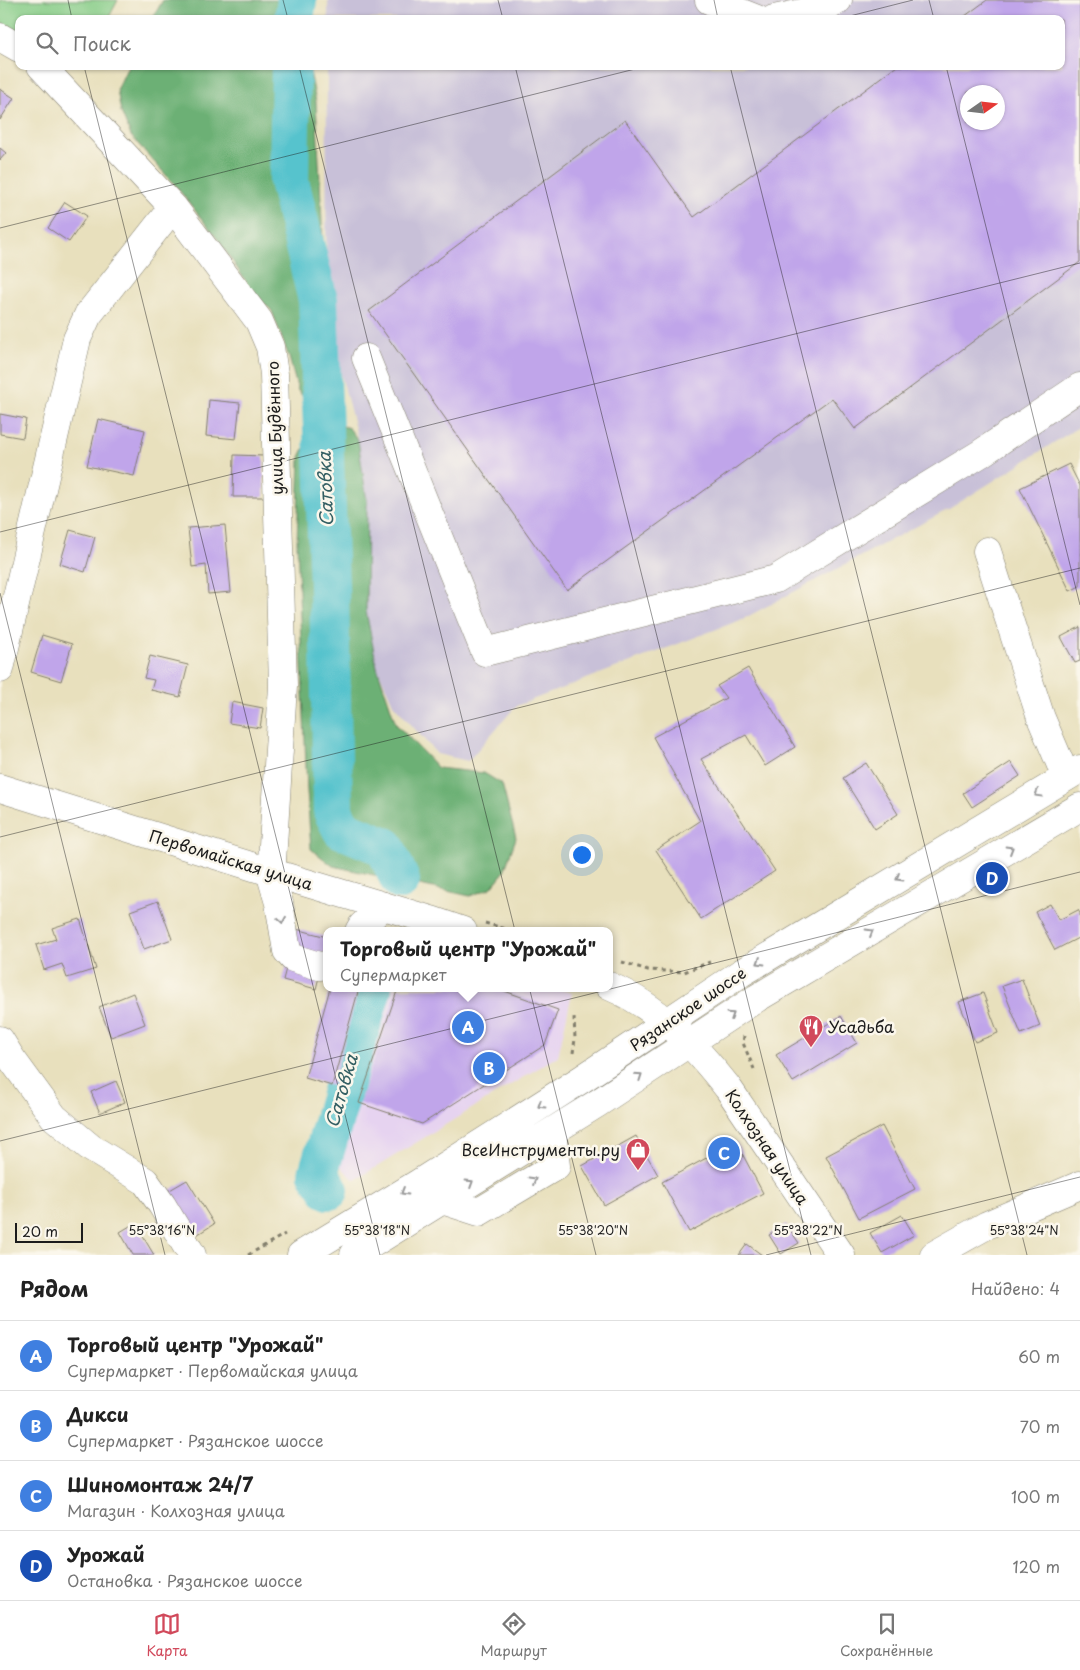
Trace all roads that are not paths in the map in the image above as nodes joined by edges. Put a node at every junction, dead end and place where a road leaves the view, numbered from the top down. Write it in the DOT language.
graph roads {
  1 [pos="709,0"];
  2 [pos="838,0"];
  3 [pos="747,15"];
  4 [pos="793,15"];
  5 [pos="0,37"];
  6 [pos="15,46"];
  7 [pos="46,70"];
  8 [pos="173,207"];
  9 [pos="366,358"];
  10 [pos="1080,387"];
  11 [pos="987,550"];
  12 [pos="0,669"];
  13 [pos="1073,773"];
  14 [pos="0,788"];
  15 [pos="1080,807"];
  16 [pos="270,872"];
  17 [pos="383,906"];
  18 [pos="361,927"];
  19 [pos="451,927"];
  20 [pos="323,966"];
  21 [pos="613,974"];
  22 [pos="668,1023"];
  23 [pos="0,1040"];
  24 [pos="690,1042"];
  25 [pos="1080,1185"];
  26 [pos="192,1255"];
  27 [pos="301,1255"];
  28 [pos="354,1255"];
  29 [pos="841,1255"];
  30 [pos="934,1255"];
  1 -- 3 [label="main road"];
  2 -- 4 [label="main road"];
  5 -- 6 [label="main road"];
  7 -- 8 [label="main road, улица Будённого"];
  8 -- 12 [label="main road"];
  8 -- 16 [label="main road, улица Будённого"];
  9 -- 10 [label="main road"];
  11 -- 13 [label="main road"];
  13 -- 22 [label="main road, Рязанское шоссе, one-way"];
  14 -- 16 [label="main road, Первомайская улица"];
  24 -- 15 [label="main road, Рязанское шоссе, one-way"];
  16 -- 17 [label="main road, Первомайская улица"];
  16 -- 20 [label="main road, one-way"];
  17 -- 18 [label="main road"];
  17 -- 19 [label="main road, Первомайская улица"];
  21 -- 22 [label="main road"];
  22 -- 24 [label="main road, Колхозная улица"];
  22 -- 27 [label="main road, Рязанское шоссе, one-way"];
  23 -- 26 [label="main road"];
  28 -- 24 [label="main road, Рязанское шоссе, one-way"];
  24 -- 29 [label="main road, Колхозная улица"];
  25 -- 30 [label="main road"];
}
